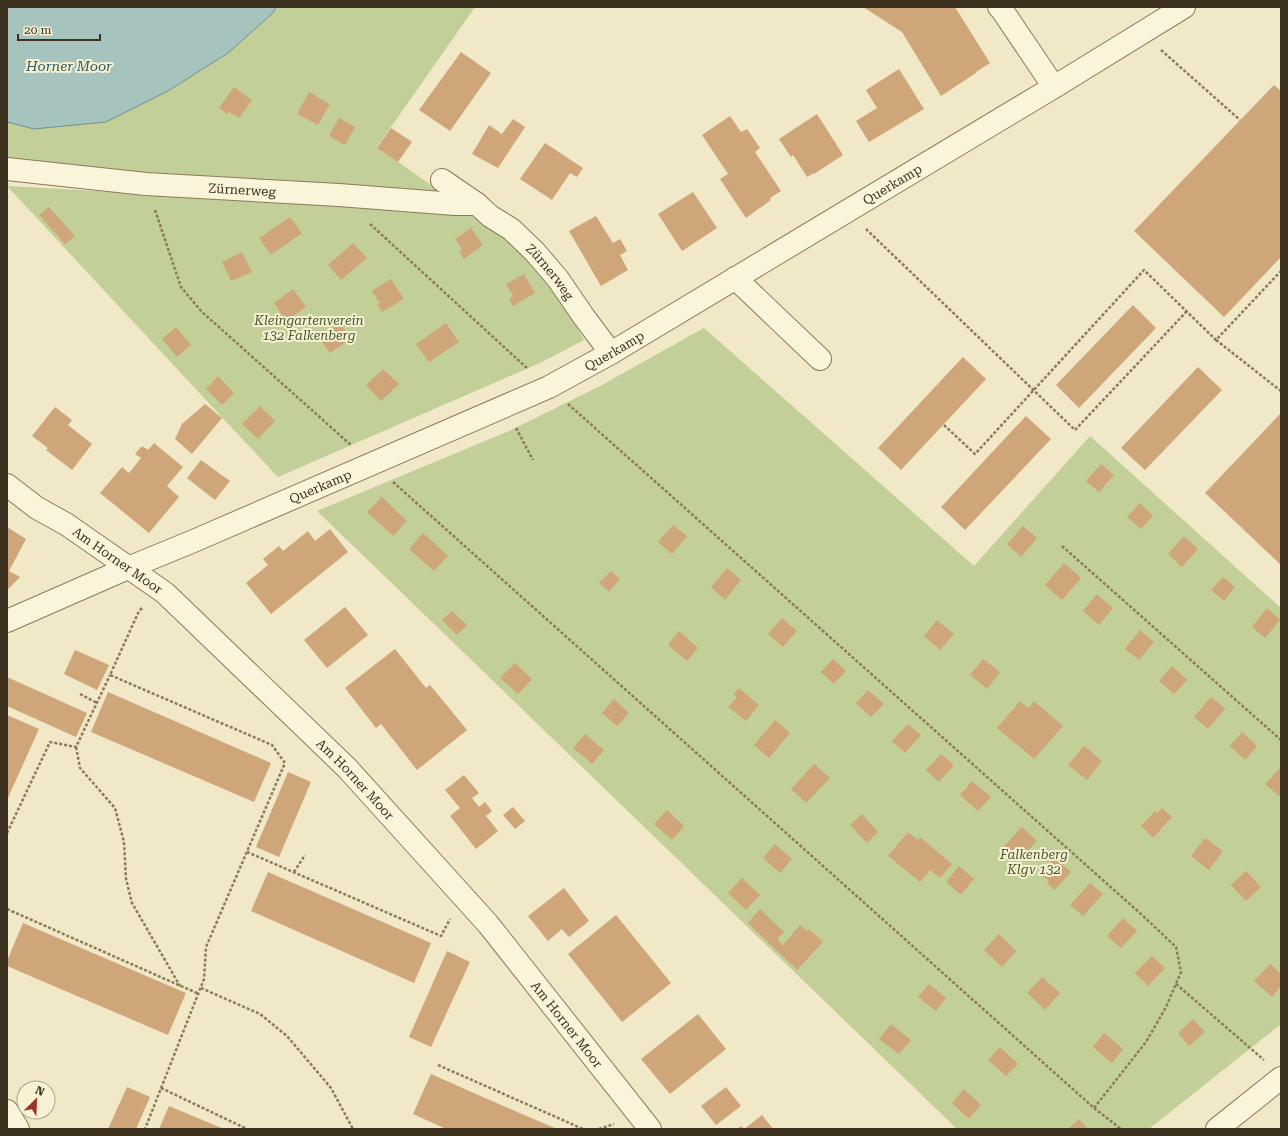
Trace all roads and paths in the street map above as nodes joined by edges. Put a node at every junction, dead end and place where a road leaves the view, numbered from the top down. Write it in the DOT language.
graph roads {
  1 [pos="999,7"];
  2 [pos="1184,7"];
  3 [pos="1142,32"];
  4 [pos="1054,87"];
  5 [pos="1240,120"];
  6 [pos="7,169"];
  7 [pos="442,180"];
  8 [pos="146,184"];
  9 [pos="477,204"];
  10 [pos="847,211"];
  11 [pos="368,222"];
  12 [pos="1281,271"];
  13 [pos="735,278"];
  14 [pos="1187,311"];
  15 [pos="1216,340"];
  16 [pos="611,352"];
  17 [pos="820,359"];
  18 [pos="549,387"];
  19 [pos="1033,390"];
  20 [pos="1281,391"];
  21 [pos="504,406"];
  22 [pos="944,425"];
  23 [pos="533,460"];
  24 [pos="372,464"];
  25 [pos="7,485"];
  26 [pos="1062,546"];
  27 [pos="128,568"];
  28 [pos="165,593"];
  29 [pos="7,621"];
  30 [pos="110,675"];
  31 [pos="80,694"];
  32 [pos="97,703"];
  33 [pos="1281,740"];
  34 [pos="76,747"];
  35 [pos="7,833"];
  36 [pos="247,852"];
  37 [pos="305,855"];
  38 [pos="294,872"];
  39 [pos="461,895"];
  40 [pos="7,909"];
  41 [pos="1176,984"];
  42 [pos="180,986"];
  43 [pos="201,988"];
  44 [pos="199,994"];
  45 [pos="1266,1062"];
  46 [pos="438,1065"];
  47 [pos="1281,1078"];
  48 [pos="161,1088"];
  49 [pos="1094,1108"];
  50 [pos="7,1111"];
  51 [pos="18,1129"];
  52 [pos="145,1129"];
  53 [pos="247,1129"];
  54 [pos="353,1129"];
  55 [pos="583,1129"];
  56 [pos="650,1129"];
  57 [pos="1121,1129"];
  58 [pos="1217,1129"];
  1 -- 4 [label="street"];
  2 -- 3 [label="street, Querkamp"];
  3 -- 4 [label="street, Querkamp"];
  3 -- 5 [label="path"];
  4 -- 10 [label="street, Querkamp"];
  6 -- 8 [label="street, Zürnerweg"];
  7 -- 9 [label="street, Zürnerweg"];
  8 -- 9 [label="street, Zürnerweg"];
  8 -- 24 [label="path"];
  9 -- 16 [label="street, Zürnerweg"];
  10 -- 13 [label="street, Querkamp"];
  10 -- 19 [label="path"];
  11 -- 18 [label="path"];
  12 -- 15 [label="path"];
  13 -- 16 [label="street, Querkamp"];
  13 -- 17 [label="street"];
  14 -- 15 [label="path"];
  14 -- 19 [label="path"];
  14 -- 19 [label="path"];
  15 -- 20 [label="path"];
  16 -- 18 [label="street, Querkamp"];
  18 -- 21 [label="street, Querkamp"];
  18 -- 41 [label="path"];
  19 -- 22 [label="path"];
  21 -- 23 [label="path"];
  21 -- 24 [label="street, Querkamp"];
  24 -- 27 [label="street, Querkamp"];
  24 -- 49 [label="path"];
  25 -- 27 [label="street, Am Horner Moor"];
  26 -- 33 [label="path"];
  27 -- 28 [label="street, Am Horner Moor"];
  27 -- 29 [label="street, Querkamp"];
  28 -- 30 [label="path"];
  28 -- 39 [label="street, Am Horner Moor"];
  30 -- 32 [label="path"];
  30 -- 36 [label="path"];
  31 -- 32 [label="path"];
  32 -- 34 [label="path"];
  34 -- 35 [label="path"];
  34 -- 42 [label="path"];
  36 -- 38 [label="path"];
  36 -- 43 [label="path"];
  37 -- 38 [label="path"];
  38 -- 39 [label="path"];
  39 -- 56 [label="street, Am Horner Moor"];
  40 -- 42 [label="path"];
  41 -- 45 [label="path"];
  41 -- 49 [label="path"];
  42 -- 44 [label="path"];
  43 -- 44 [label="path"];
  43 -- 54 [label="path"];
  44 -- 48 [label="path"];
  46 -- 55 [label="path"];
  47 -- 58 [label="street"];
  48 -- 52 [label="path"];
  48 -- 53 [label="path"];
  49 -- 57 [label="path"];
  50 -- 51 [label="street"];
}
